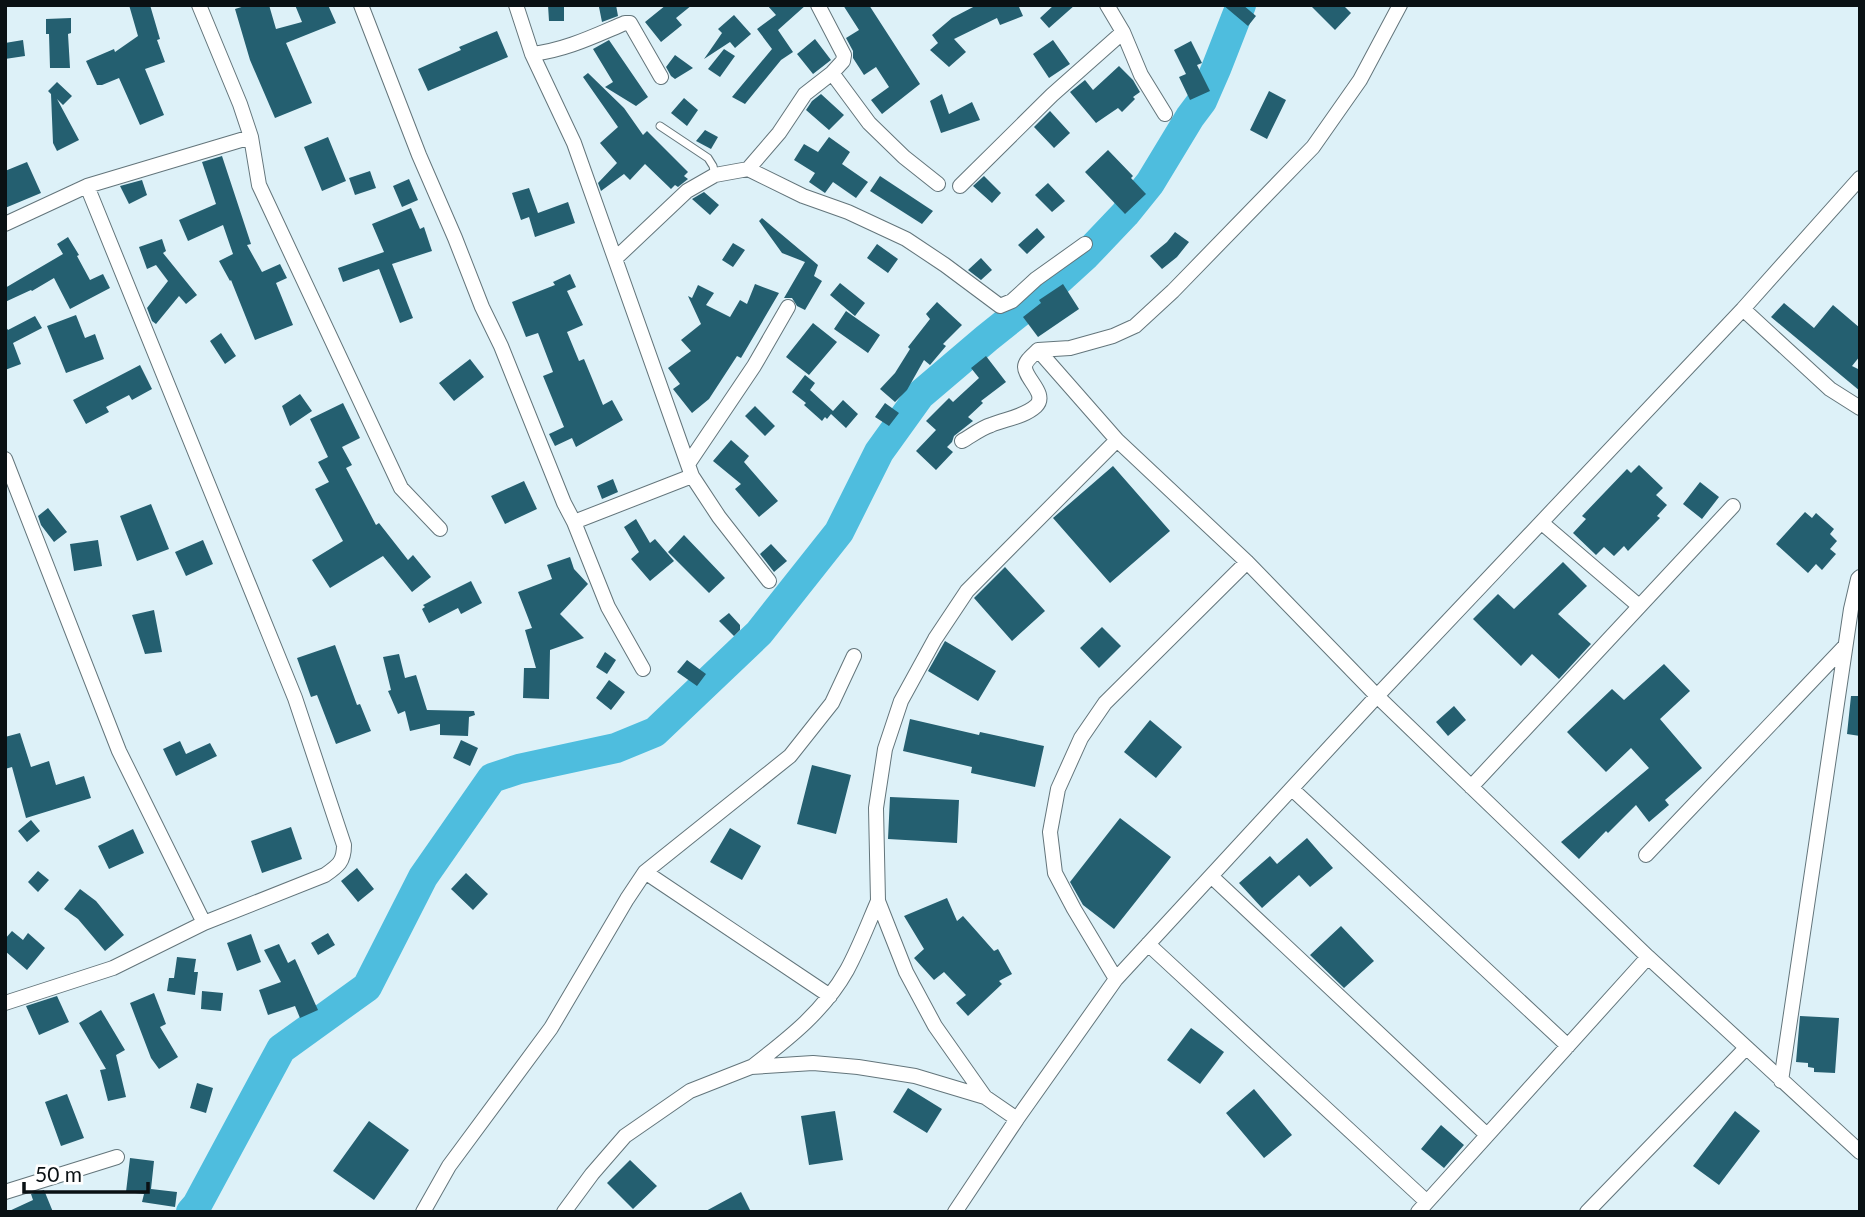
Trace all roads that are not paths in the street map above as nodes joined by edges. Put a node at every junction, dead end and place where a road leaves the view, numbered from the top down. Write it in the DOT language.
graph roads {
  1 [pos="199,5"];
  2 [pos="361,5"];
  3 [pos="516,5"];
  4 [pos="818,5"];
  5 [pos="1107,5"];
  6 [pos="1400,5"];
  7 [pos="1123,32"];
  8 [pos="532,54"];
  9 [pos="832,74"];
  10 [pos="661,77"];
  11 [pos="1165,114"];
  12 [pos="660,126"];
  13 [pos="251,137"];
  14 [pos="748,169"];
  15 [pos="715,175"];
  16 [pos="1860,178"];
  17 [pos="938,184"];
  18 [pos="87,186"];
  19 [pos="960,186"];
  20 [pos="5,224"];
  21 [pos="1085,244"];
  22 [pos="616,258"];
  23 [pos="788,307"];
  24 [pos="1743,309"];
  25 [pos="1038,350"];
  26 [pos="1860,408"];
  27 [pos="1117,440"];
  28 [pos="962,441"];
  29 [pos="5,459"];
  30 [pos="690,470"];
  31 [pos="1733,506"];
  32 [pos="573,522"];
  33 [pos="1542,523"];
  34 [pos="440,530"];
  35 [pos="1247,562"];
  36 [pos="1860,577"];
  37 [pos="769,581"];
  38 [pos="1639,606"];
  39 [pos="1845,646"];
  40 [pos="854,656"];
  41 [pos="643,668"];
  42 [pos="1377,696"];
  43 [pos="1471,787"];
  44 [pos="1292,789"];
  45 [pos="1646,855"];
  46 [pos="645,872"];
  47 [pos="1212,876"];
  48 [pos="878,901"];
  49 [pos="204,923"];
  50 [pos="1148,944"];
  51 [pos="1648,957"];
  52 [pos="1116,979"];
  53 [pos="830,996"];
  54 [pos="5,1003"];
  55 [pos="1568,1046"];
  56 [pos="1746,1048"];
  57 [pos="751,1067"];
  58 [pos="1781,1081"];
  59 [pos="985,1097"];
  60 [pos="1017,1119"];
  61 [pos="1487,1135"];
  62 [pos="1860,1153"];
  63 [pos="117,1157"];
  64 [pos="5,1192"];
  65 [pos="1422,1207"];
  66 [pos="423,1212"];
  67 [pos="564,1212"];
  68 [pos="955,1212"];
  69 [pos="1587,1212"];
  1 -- 13 [label="street"];
  2 -- 32 [label="street"];
  3 -- 8 [label="street"];
  4 -- 9 [label="street"];
  5 -- 7 [label="street"];
  6 -- 25 [label="street"];
  7 -- 11 [label="street"];
  7 -- 19 [label="street"];
  8 -- 10 [label="street"];
  8 -- 22 [label="street"];
  9 -- 14 [label="street"];
  9 -- 17 [label="street"];
  12 -- 15 [label="lane"];
  13 -- 18 [label="street"];
  13 -- 34 [label="street"];
  14 -- 15 [label="street"];
  14 -- 21 [label="street"];
  15 -- 22 [label="street"];
  16 -- 24 [label="street"];
  18 -- 20 [label="street"];
  18 -- 49 [label="street"];
  22 -- 30 [label="street"];
  23 -- 30 [label="street"];
  24 -- 26 [label="street"];
  24 -- 33 [label="street"];
  25 -- 27 [label="street"];
  25 -- 28 [label="street"];
  27 -- 35 [label="street"];
  27 -- 48 [label="street"];
  29 -- 49 [label="street"];
  30 -- 32 [label="street"];
  30 -- 37 [label="street"];
  31 -- 38 [label="street"];
  32 -- 41 [label="street"];
  33 -- 38 [label="street"];
  33 -- 42 [label="street"];
  35 -- 42 [label="street"];
  35 -- 52 [label="street"];
  36 -- 39 [label="street"];
  38 -- 43 [label="street"];
  39 -- 45 [label="street"];
  39 -- 58 [label="street"];
  40 -- 46 [label="street"];
  42 -- 43 [label="street"];
  42 -- 44 [label="street"];
  43 -- 51 [label="street"];
  44 -- 47 [label="street"];
  44 -- 55 [label="street"];
  46 -- 53 [label="street"];
  46 -- 66 [label="street"];
  47 -- 50 [label="street"];
  47 -- 61 [label="street"];
  48 -- 53 [label="street"];
  48 -- 59 [label="street"];
  49 -- 54 [label="street"];
  50 -- 52 [label="street"];
  50 -- 65 [label="street"];
  51 -- 55 [label="street"];
  51 -- 56 [label="street"];
  52 -- 60 [label="street"];
  53 -- 57 [label="street"];
  55 -- 61 [label="street"];
  56 -- 58 [label="street"];
  56 -- 69 [label="street"];
  57 -- 59 [label="street"];
  57 -- 67 [label="street"];
  58 -- 62 [label="street"];
  59 -- 60 [label="street"];
  60 -- 68 [label="street"];
  61 -- 65 [label="street"];
  63 -- 64 [label="street"];
}
